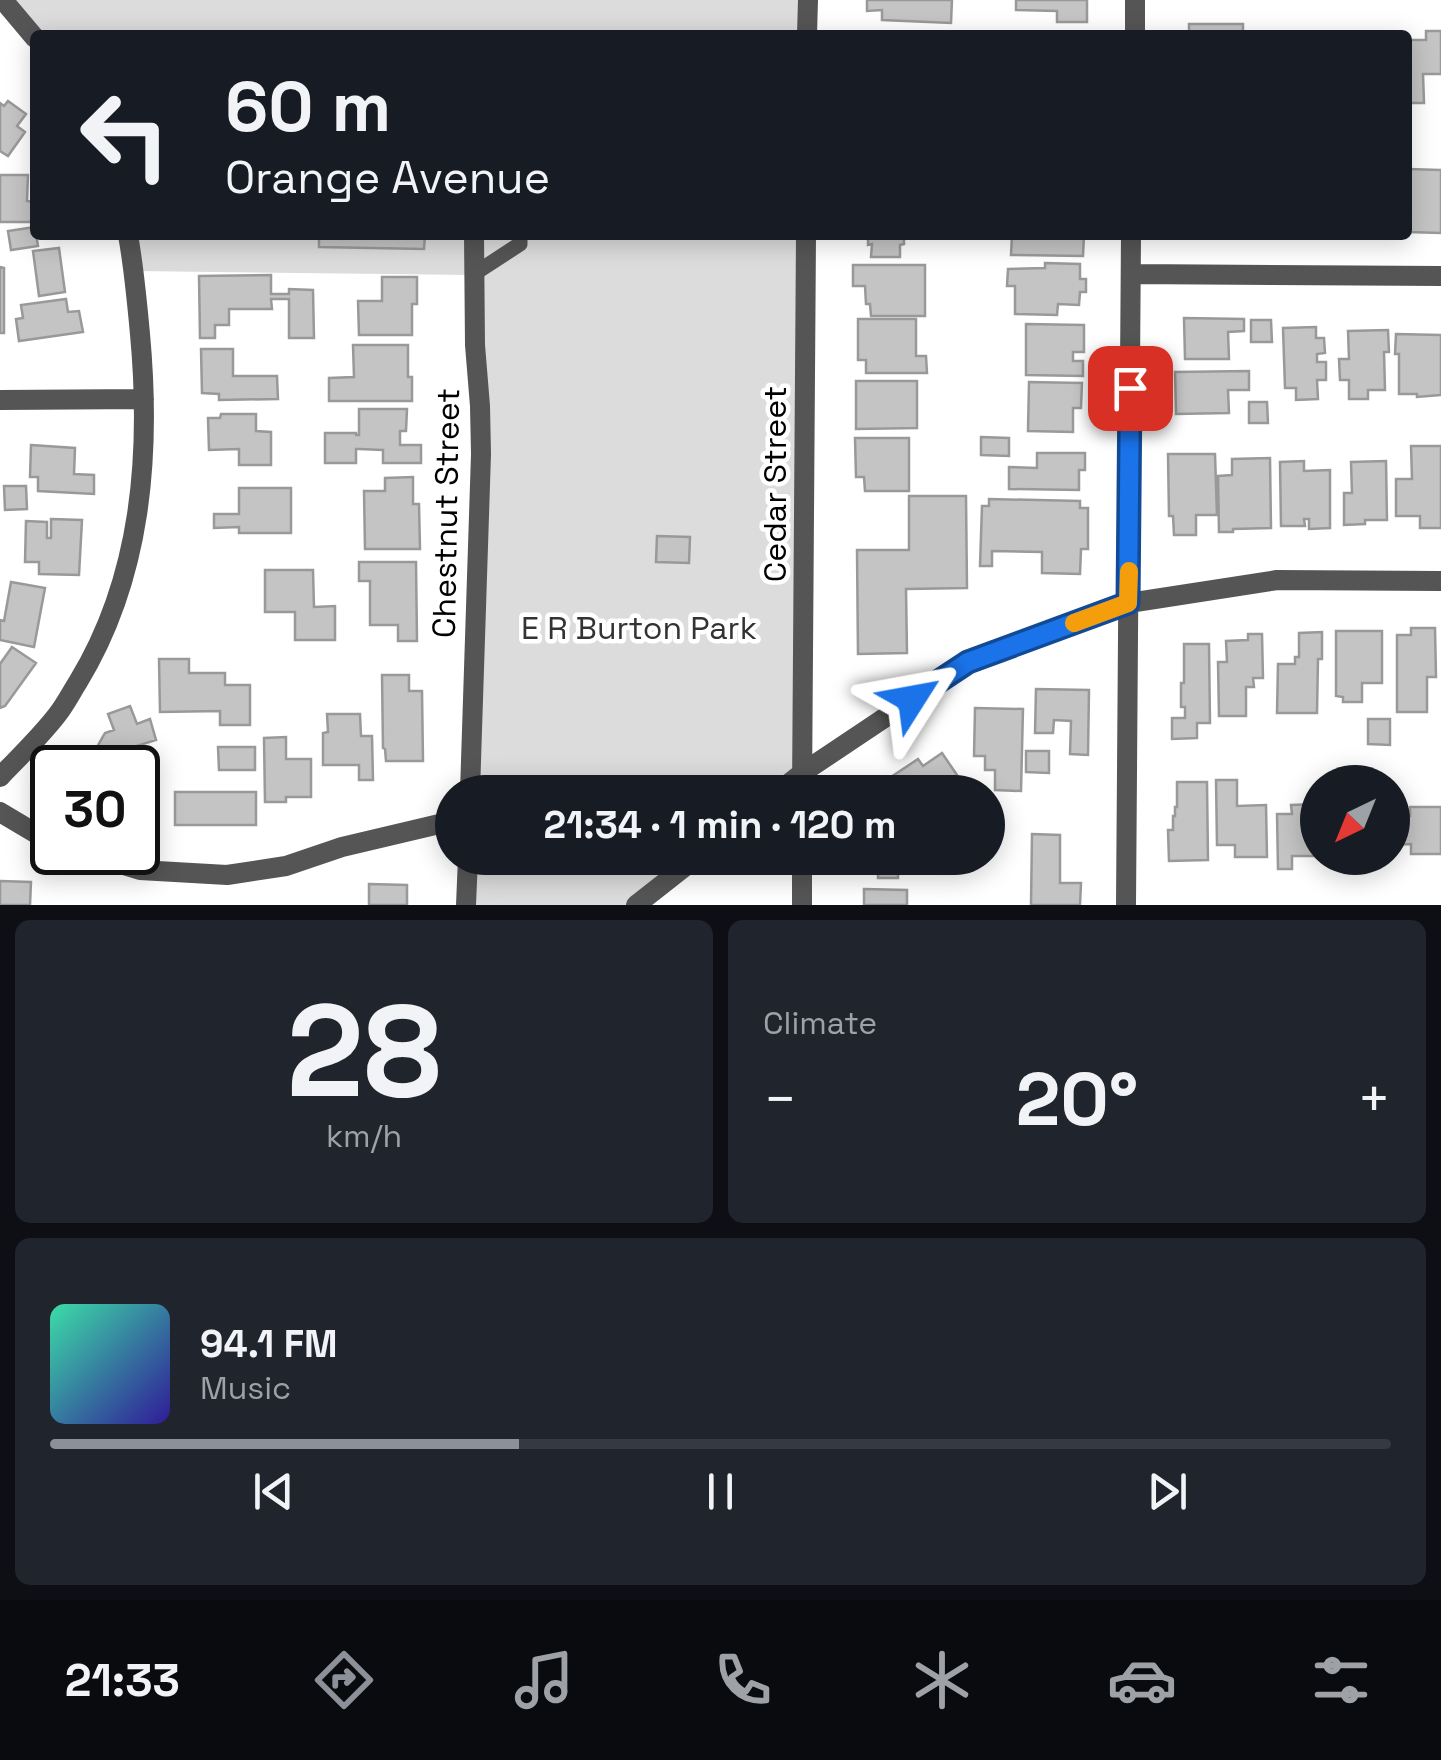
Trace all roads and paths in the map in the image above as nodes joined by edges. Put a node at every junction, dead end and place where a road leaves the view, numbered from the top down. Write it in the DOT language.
graph roads {
  1 [pos="4,0"];
  2 [pos="808,0"];
  3 [pos="1135,0"];
  4 [pos="0,26"];
  5 [pos="30,30"];
  6 [pos="808,30"];
  7 [pos="1135,30"];
  8 [pos="129,240"];
  9 [pos="474,240"];
  10 [pos="520,240"];
  11 [pos="806,240"];
  12 [pos="1131,240"];
  13 [pos="474,274"];
  14 [pos="1130,274"];
  15 [pos="1441,276"];
  16 [pos="144,399"];
  17 [pos="0,400"];
  18 [pos="1441,581"];
  19 [pos="1128,603"];
  20 [pos="471,775"];
  21 [pos="802,775"];
  22 [pos="813,775"];
  23 [pos="0,777"];
  24 [pos="0,812"];
  25 [pos="435,825"];
  26 [pos="30,829"];
  27 [pos="160,871"];
  28 [pos="467,875"];
  29 [pos="674,875"];
  30 [pos="802,875"];
  31 [pos="466,905"];
  32 [pos="636,905"];
  33 [pos="802,905"];
  34 [pos="1126,905"];
  1 -- 5 [label="street"];
  2 -- 6 [label="street"];
  3 -- 7 [label="street"];
  4 -- 5 [label="street"];
  8 -- 16 [label="street"];
  9 -- 13 [label="street, Chestnut Street"];
  10 -- 13 [label="lane"];
  11 -- 21 [label="street, Cedar Street"];
  12 -- 14 [label="street"];
  13 -- 20 [label="street, Chestnut Street"];
  14 -- 15 [label="street"];
  14 -- 19 [label="street"];
  16 -- 17 [label="street"];
  16 -- 23 [label="street"];
  18 -- 19 [label="street"];
  19 -- 22 [label="street"];
  19 -- 34 [label="street"];
  24 -- 26 [label="street"];
  25 -- 27 [label="street"];
  28 -- 31 [label="street"];
  29 -- 32 [label="street"];
  30 -- 33 [label="street"];
}
